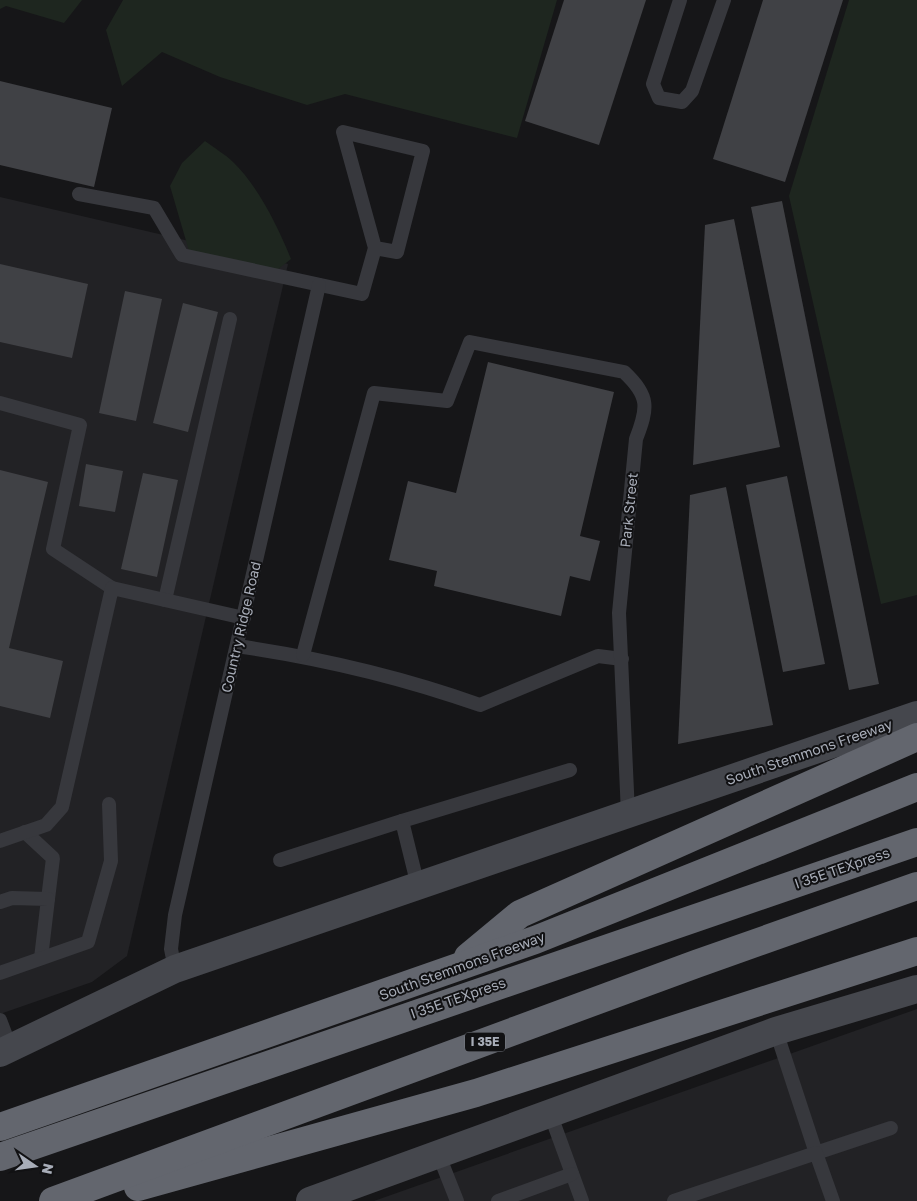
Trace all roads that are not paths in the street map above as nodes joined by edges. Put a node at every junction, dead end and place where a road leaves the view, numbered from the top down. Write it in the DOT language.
graph roads {
  1 [pos="680,0"];
  2 [pos="724,0"];
  3 [pos="79,194"];
  4 [pos="375,248"];
  5 [pos="319,285"];
  6 [pos="230,319"];
  7 [pos="0,403"];
  8 [pos="112,588"];
  9 [pos="165,600"];
  10 [pos="244,618"];
  11 [pos="236,646"];
  12 [pos="303,656"];
  13 [pos="622,659"];
  14 [pos="917,715"];
  15 [pos="917,737"];
  16 [pos="570,770"];
  17 [pos="917,787"];
  18 [pos="109,804"];
  19 [pos="628,814"];
  20 [pos="402,821"];
  21 [pos="26,832"];
  22 [pos="0,841"];
  23 [pos="917,842"];
  24 [pos="280,860"];
  25 [pos="418,886"];
  26 [pos="917,886"];
  27 [pos="48,899"];
  28 [pos="0,902"];
  29 [pos="917,951"];
  30 [pos="41,958"];
  31 [pos="454,969"];
  32 [pos="175,970"];
  33 [pos="0,973"];
  34 [pos="917,989"];
  35 [pos="0,1020"];
  36 [pos="776,1031"];
  37 [pos="6,1051"];
  38 [pos="550,1113"];
  39 [pos="0,1127"];
  40 [pos="891,1128"];
  41 [pos="438,1153"];
  42 [pos="816,1153"];
  43 [pos="0,1157"];
  44 [pos="572,1174"];
  45 [pos="53,1201"];
  46 [pos="88,1201"];
  47 [pos="310,1201"];
  48 [pos="456,1201"];
  49 [pos="498,1201"];
  50 [pos="582,1201"];
  51 [pos="674,1201"];
  52 [pos="834,1201"];
  1 -- 2 [label="lane"];
  3 -- 5 [label="lane"];
  4 -- 4 [label="lane"];
  4 -- 5 [label="lane"];
  5 -- 10 [label="lane, Country Ridge Road"];
  6 -- 9 [label="lane"];
  7 -- 8 [label="lane"];
  8 -- 9 [label="lane"];
  8 -- 21 [label="lane"];
  9 -- 10 [label="lane"];
  10 -- 11 [label="lane, Country Ridge Road"];
  11 -- 12 [label="lane"];
  11 -- 32 [label="lane, Country Ridge Road"];
  12 -- 13 [label="lane"];
  12 -- 13 [label="lane, Park Street"];
  13 -- 19 [label="lane, Park Street"];
  14 -- 19 [label="main road, South Stemmons Freeway"];
  15 -- 31 [label="highway"];
  16 -- 20 [label="lane"];
  17 -- 31 [label="highway, South Stemmons Freeway"];
  18 -- 30 [label="lane"];
  19 -- 25 [label="main road, South Stemmons Freeway"];
  20 -- 24 [label="lane"];
  20 -- 25 [label="lane"];
  21 -- 22 [label="lane"];
  21 -- 27 [label="lane"];
  23 -- 43 [label="highway, I 35E TEXpress"];
  25 -- 32 [label="main road, South Stemmons Freeway"];
  26 -- 45 [label="highway, I 35E"];
  27 -- 28 [label="lane"];
  27 -- 30 [label="lane"];
  29 -- 46 [label="highway"];
  30 -- 33 [label="lane"];
  31 -- 39 [label="highway, South Stemmons Freeway"];
  32 -- 37 [label="main road, South Stemmons Freeway"];
  34 -- 36 [label="main road"];
  35 -- 37 [label="lane"];
  36 -- 38 [label="main road"];
  36 -- 42 [label="lane"];
  38 -- 41 [label="main road"];
  38 -- 44 [label="lane"];
  40 -- 42 [label="lane"];
  41 -- 47 [label="main road"];
  41 -- 48 [label="lane"];
  42 -- 51 [label="lane"];
  42 -- 52 [label="lane"];
  44 -- 49 [label="lane"];
  44 -- 50 [label="lane"];
}
